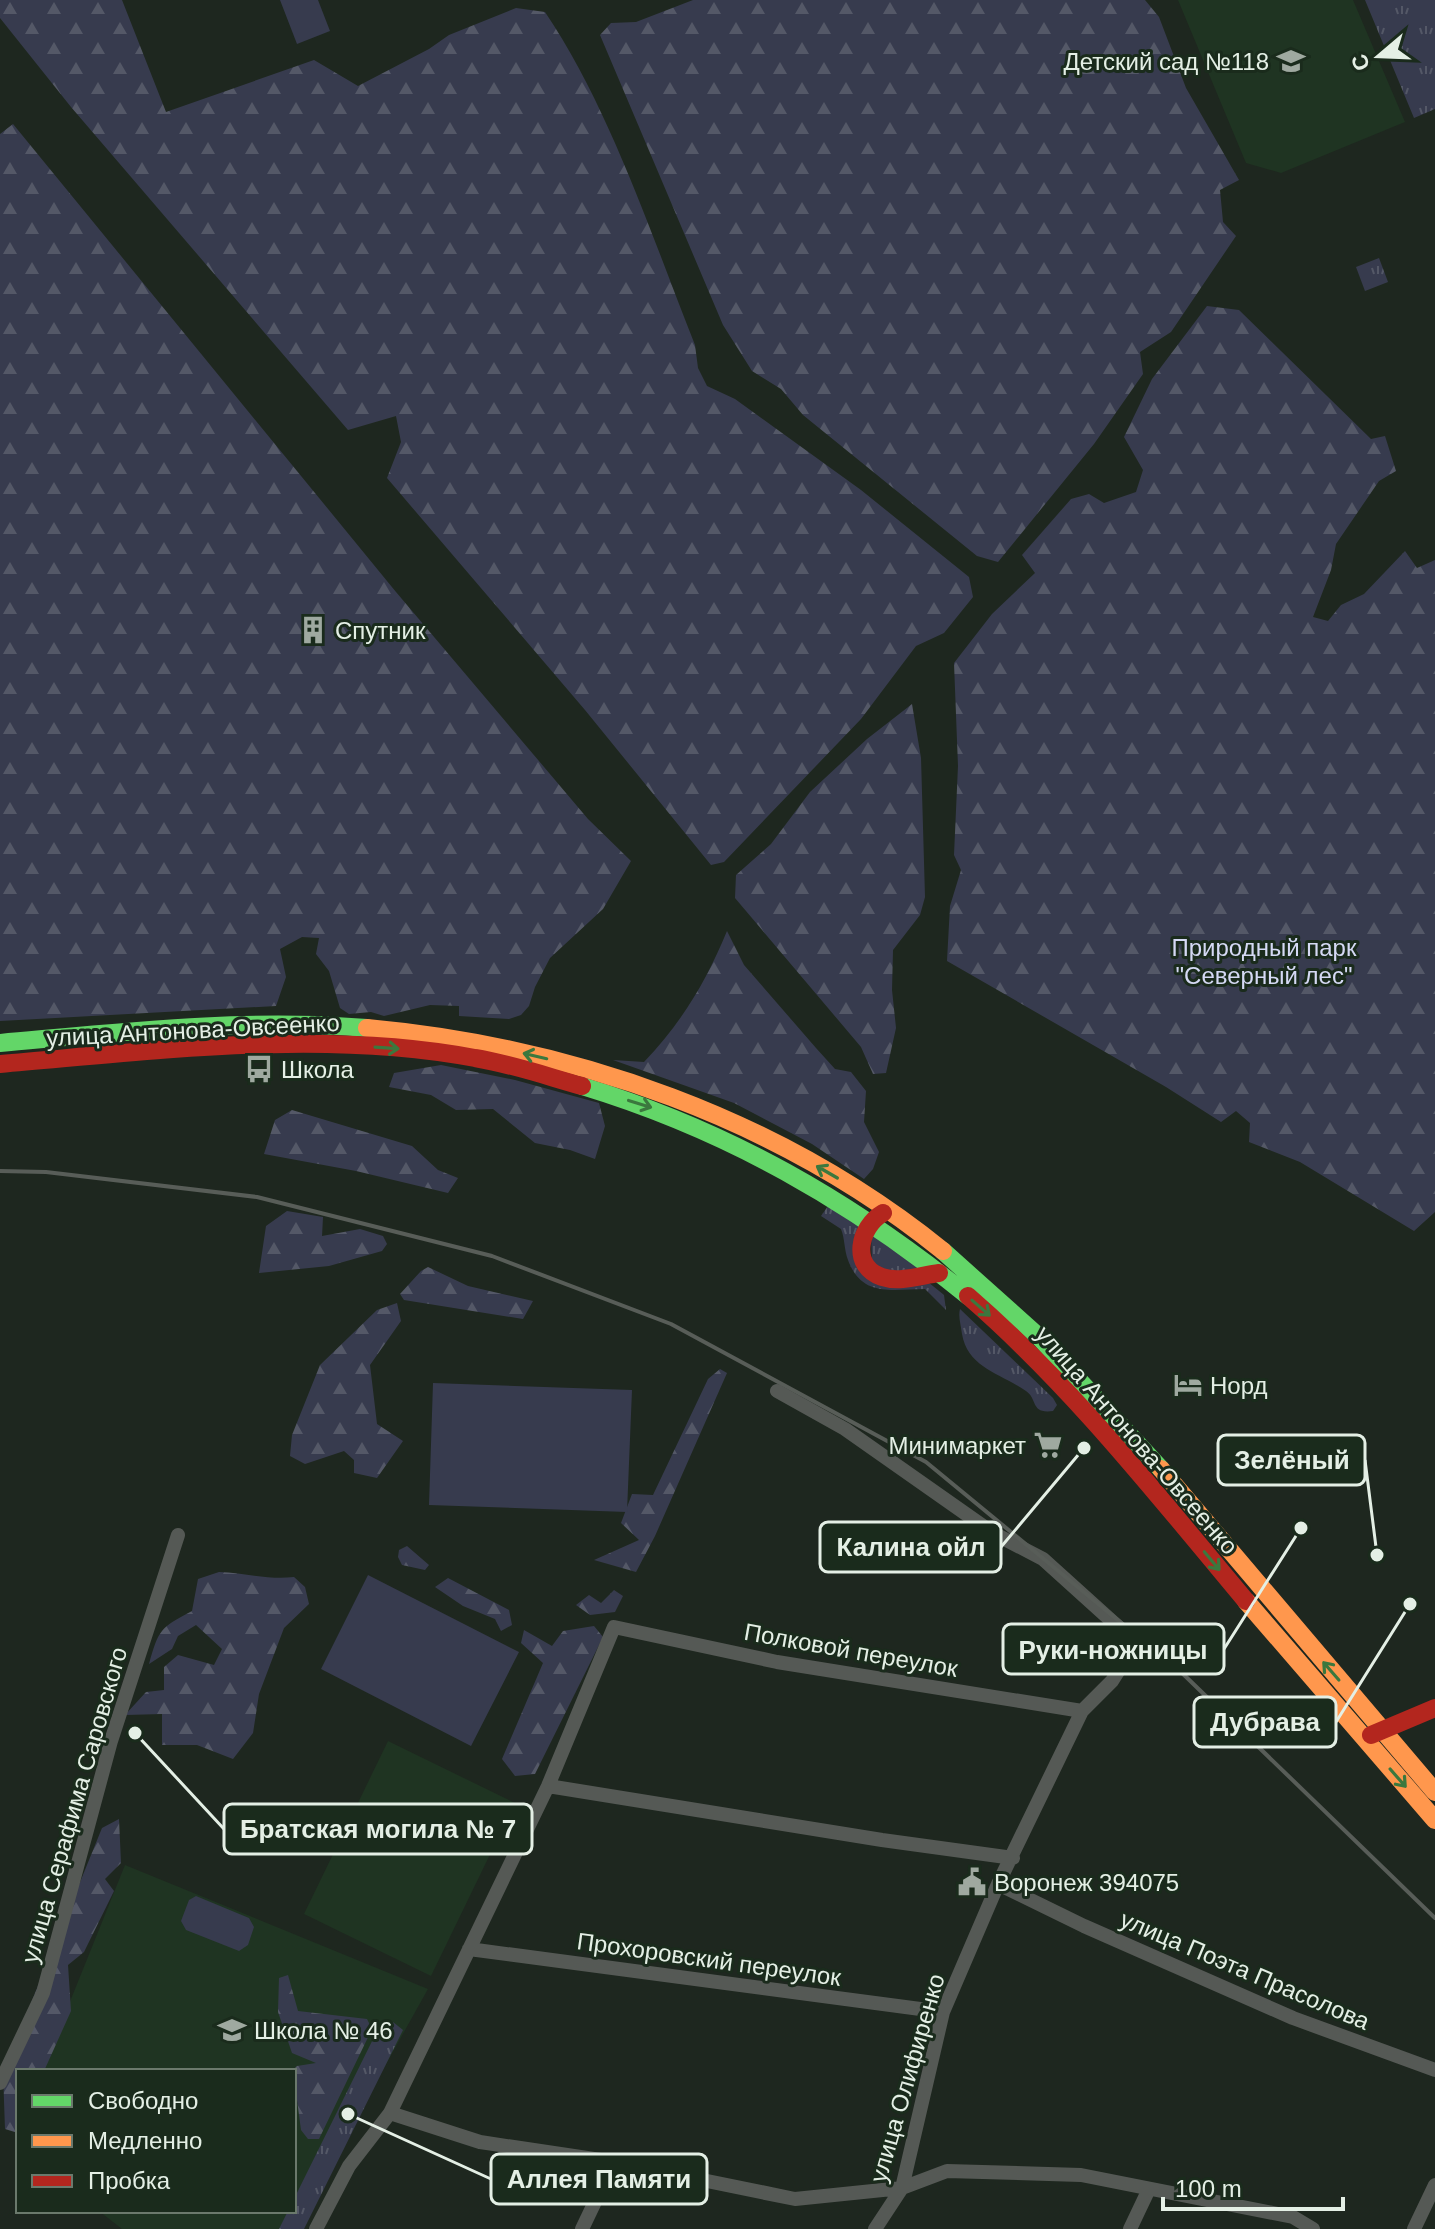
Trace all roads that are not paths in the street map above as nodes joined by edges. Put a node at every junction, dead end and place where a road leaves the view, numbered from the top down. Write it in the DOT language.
graph roads {
  1 [pos="0,1043"];
  2 [pos="0,1064"];
  3 [pos="893,1213"];
  4 [pos="869,1221"];
  5 [pos="939,1273"];
  6 [pos="777,1391"];
  7 [pos="178,1535"];
  8 [pos="1435,1708"];
  9 [pos="1082,1711"];
  10 [pos="1382,1730"];
  11 [pos="1364,1738"];
  12 [pos="548,1786"];
  13 [pos="1435,1792"];
  14 [pos="1435,1820"];
  15 [pos="1013,1858"];
  16 [pos="998,1884"];
  17 [pos="469,1949"];
  18 [pos="943,2012"];
  19 [pos="1435,2070"];
  20 [pos="0,2083"];
  21 [pos="390,2113"];
  22 [pos="614,2162"];
  23 [pos="1435,2185"];
  24 [pos="902,2188"];
  25 [pos="1149,2189"];
  26 [pos="316,2229"];
  27 [pos="582,2229"];
  28 [pos="875,2229"];
  29 [pos="1130,2229"];
  30 [pos="1313,2229"];
  31 [pos="1414,2229"];
  3 -- 1 [label="main road, улица Антонова-Овсеенко, one-way"];
  2 -- 4 [label="main road, улица Антонова-Овсеенко, one-way"];
  3 -- 4 [label="main road"];
  10 -- 3 [label="main road, улица Антонова-Овсеенко, one-way"];
  4 -- 5 [label="main road, улица Антонова-Овсеенко"];
  4 -- 5 [label="main road"];
  5 -- 11 [label="main road, улица Антонова-Овсеенко, one-way"];
  6 -- 9 [label="street, улица Олифиренко"];
  7 -- 20 [label="street, улица Серафима Саровского"];
  8 -- 10 [label="main road"];
  9 -- 12 [label="street, Полковой переулок"];
  9 -- 15 [label="street, улица Олифиренко"];
  10 -- 11 [label="main road"];
  10 -- 13 [label="main road, улица Антонова-Овсеенко"];
  11 -- 14 [label="main road, улица Антонова-Овсеенко, one-way"];
  12 -- 15 [label="street"];
  12 -- 17 [label="street"];
  15 -- 16 [label="street, улица Олифиренко"];
  16 -- 18 [label="street, улица Олифиренко"];
  16 -- 19 [label="street, улица Поэта Прасолова"];
  17 -- 18 [label="street, Прохоровский переулок"];
  17 -- 21 [label="street"];
  18 -- 24 [label="street, улица Олифиренко"];
  21 -- 22 [label="street"];
  21 -- 26 [label="street"];
  22 -- 24 [label="street"];
  22 -- 27 [label="street"];
  23 -- 31 [label="street"];
  24 -- 25 [label="street"];
  24 -- 28 [label="street, улица Олифиренко"];
  25 -- 29 [label="street"];
  25 -- 30 [label="street"];
}
